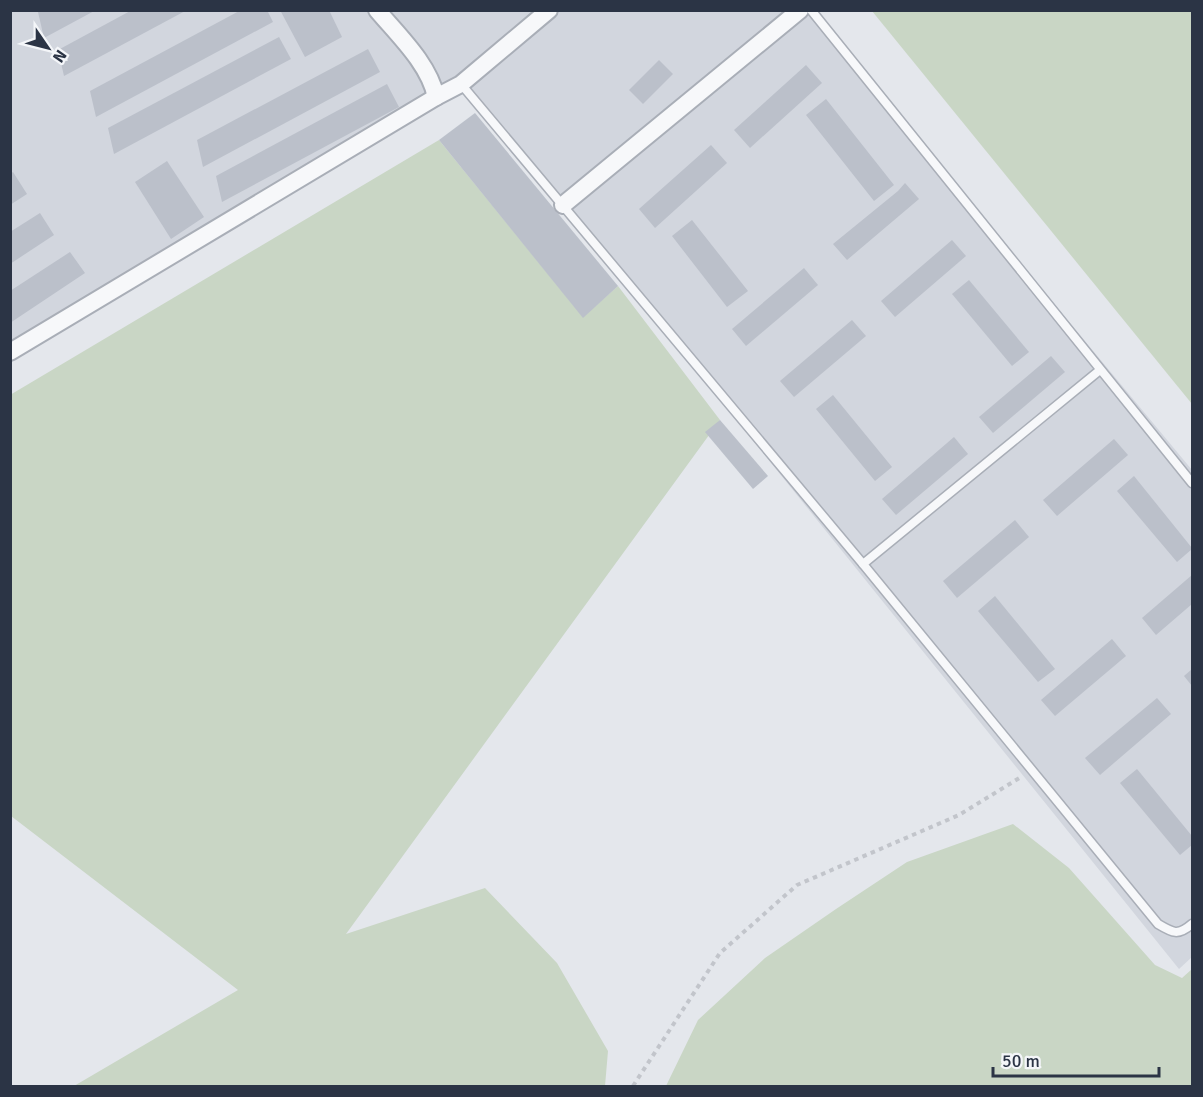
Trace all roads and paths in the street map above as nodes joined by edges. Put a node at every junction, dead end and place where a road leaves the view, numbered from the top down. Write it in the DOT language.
graph roads {
  1 [pos="377,10"];
  2 [pos="549,10"];
  3 [pos="800,10"];
  4 [pos="811,10"];
  5 [pos="461,84"];
  6 [pos="436,97"];
  7 [pos="563,205"];
  8 [pos="10,352"];
  9 [pos="1100,370"];
  10 [pos="1192,483"];
  11 [pos="863,564"];
  12 [pos="1032,770"];
  13 [pos="1192,924"];
  14 [pos="633,1086"];
  1 -- 6 [label="street"];
  2 -- 5 [label="street"];
  3 -- 7 [label="street"];
  4 -- 9 [label="lane"];
  5 -- 6 [label="street"];
  5 -- 7 [label="lane"];
  6 -- 8 [label="street"];
  7 -- 11 [label="lane"];
  9 -- 10 [label="lane"];
  9 -- 11 [label="lane"];
  11 -- 12 [label="lane"];
  12 -- 13 [label="lane"];
  12 -- 14 [label="path"];
}
